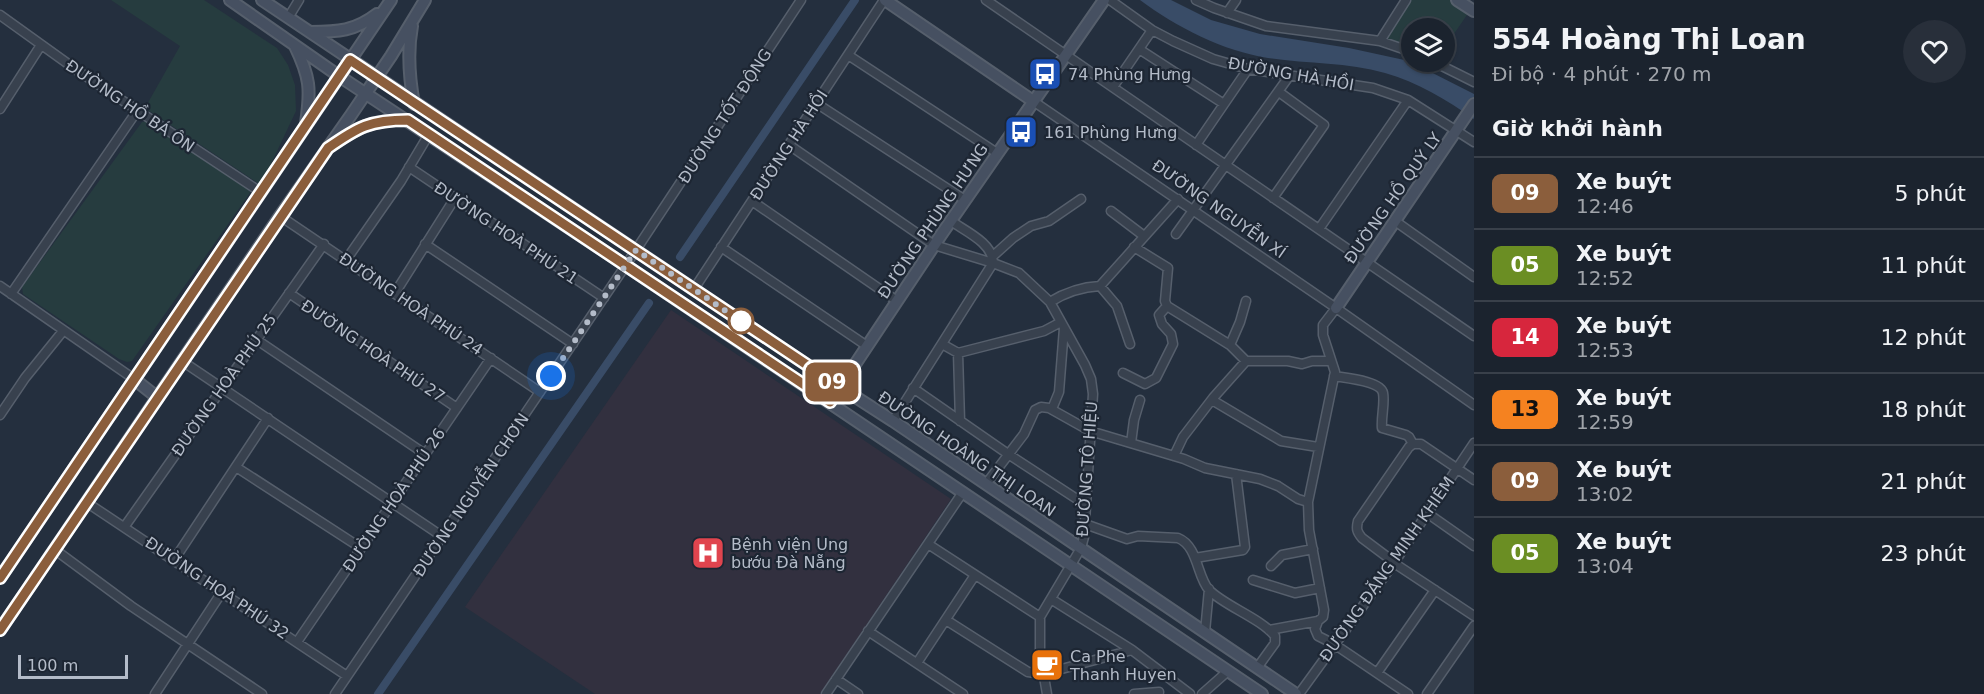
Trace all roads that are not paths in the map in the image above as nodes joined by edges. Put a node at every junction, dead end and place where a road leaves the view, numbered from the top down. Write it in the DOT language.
graph roads {
  1 [pos="230,0"];
  2 [pos="262,0"];
  3 [pos="299,0"];
  4 [pos="425,0"];
  5 [pos="801,0"];
  6 [pos="885,0"];
  7 [pos="986,0"];
  8 [pos="1104,0"];
  9 [pos="1110,0"];
  10 [pos="1196,0"];
  11 [pos="1236,0"];
  12 [pos="1406,0"];
  13 [pos="1457,0"];
  14 [pos="389,3"];
  15 [pos="1471,6"];
  16 [pos="1227,13"];
  17 [pos="0,15"];
  18 [pos="414,16"];
  19 [pos="288,18"];
  20 [pos="1152,30"];
  21 [pos="309,32"];
  22 [pos="1380,41"];
  23 [pos="40,45"];
  24 [pos="295,45"];
  25 [pos="1401,48"];
  26 [pos="1139,49"];
  27 [pos="848,55"];
  28 [pos="1066,55"];
  29 [pos="350,60"];
  30 [pos="1248,69"];
  31 [pos="1454,72"];
  32 [pos="1290,75"];
  33 [pos="339,76"];
  34 [pos="376,78"];
  35 [pos="1474,82"];
  36 [pos="1113,87"];
  37 [pos="1279,92"];
  38 [pos="365,94"];
  39 [pos="1408,100"];
  40 [pos="1033,101"];
  41 [pos="414,104"];
  42 [pos="816,104"];
  43 [pos="1224,104"];
  44 [pos="1474,104"];
  45 [pos="0,109"];
  46 [pos="137,111"];
  47 [pos="408,120"];
  48 [pos="305,127"];
  49 [pos="1457,131"];
  50 [pos="429,134"];
  51 [pos="1474,142"];
  52 [pos="789,145"];
  53 [pos="1196,145"];
  54 [pos="328,148"];
  55 [pos="997,153"];
  56 [pos="1227,166"];
  57 [pos="409,167"];
  58 [pos="262,193"];
  59 [pos="455,198"];
  60 [pos="1178,198"];
  61 [pos="1274,198"];
  62 [pos="1081,199"];
  63 [pos="965,200"];
  64 [pos="752,201"];
  65 [pos="1111,211"];
  66 [pos="1195,211"];
  67 [pos="280,216"];
  68 [pos="951,221"];
  69 [pos="1395,221"];
  70 [pos="1319,230"];
  71 [pos="1176,234"];
  72 [pos="1144,236"];
  73 [pos="324,244"];
  74 [pos="425,244"];
  75 [pos="934,245"];
  76 [pos="721,247"];
  77 [pos="1134,247"];
  78 [pos="636,250"];
  79 [pos="993,259"];
  80 [pos="346,260"];
  81 [pos="1366,262"];
  82 [pos="626,265"];
  83 [pos="1474,277"];
  84 [pos="0,286"];
  85 [pos="1100,286"];
  86 [pos="694,289"];
  87 [pos="289,293"];
  88 [pos="395,293"];
  89 [pos="11,294"];
  90 [pos="604,298"];
  91 [pos="897,301"];
  92 [pos="1246,301"];
  93 [pos="1050,302"];
  94 [pos="1167,306"];
  95 [pos="1336,308"];
  96 [pos="1063,325"];
  97 [pos="63,331"];
  98 [pos="1474,336"];
  99 [pos="257,340"];
  100 [pos="573,344"];
  101 [pos="942,344"];
  102 [pos="1130,344"];
  103 [pos="1230,345"];
  104 [pos="867,346"];
  105 [pos="958,353"];
  106 [pos="490,358"];
  107 [pos="182,361"];
  108 [pos="1246,361"];
  109 [pos="1331,361"];
  110 [pos="1123,373"];
  111 [pos="1334,376"];
  112 [pos="134,379"];
  113 [pos="223,387"];
  114 [pos="840,387"];
  115 [pos="913,388"];
  116 [pos="540,392"];
  117 [pos="158,398"];
  118 [pos="1140,400"];
  119 [pos="1212,400"];
  120 [pos="830,402"];
  121 [pos="1474,405"];
  122 [pos="457,408"];
  123 [pos="1052,410"];
  124 [pos="0,415"];
  125 [pos="268,418"];
  126 [pos="892,421"];
  127 [pos="960,421"];
  128 [pos="1090,431"];
  129 [pos="1131,443"];
  130 [pos="1474,443"];
  131 [pos="1413,444"];
  132 [pos="1318,447"];
  133 [pos="425,454"];
  134 [pos="1008,454"];
  135 [pos="1174,456"];
  136 [pos="236,467"];
  137 [pos="1457,468"];
  138 [pos="1236,474"];
  139 [pos="1474,480"];
  140 [pos="986,484"];
  141 [pos="963,492"];
  142 [pos="86,502"];
  143 [pos="392,502"];
  144 [pos="1308,502"];
  145 [pos="1086,505"];
  146 [pos="1427,513"];
  147 [pos="1085,524"];
  148 [pos="125,526"];
  149 [pos="443,537"];
  150 [pos="928,544"];
  151 [pos="1474,546"];
  152 [pos="361,548"];
  153 [pos="1082,548"];
  154 [pos="54,549"];
  155 [pos="1313,549"];
  156 [pos="1195,558"];
  157 [pos="174,560"];
  158 [pos="1394,562"];
  159 [pos="1072,565"];
  160 [pos="1271,566"];
  161 [pos="2,571"];
  162 [pos="975,575"];
  163 [pos="1253,580"];
  164 [pos="1320,588"];
  165 [pos="1209,589"];
  166 [pos="1435,591"];
  167 [pos="222,592"];
  168 [pos="1051,599"];
  169 [pos="1474,616"];
  170 [pos="1040,617"];
  171 [pos="946,620"];
  172 [pos="1318,621"];
  173 [pos="1474,627"];
  174 [pos="0,630"];
  175 [pos="1269,630"];
  176 [pos="868,632"];
  177 [pos="1205,632"];
  178 [pos="297,642"];
  179 [pos="187,644"];
  180 [pos="1334,644"];
  181 [pos="1132,650"];
  182 [pos="917,663"];
  183 [pos="1257,668"];
  184 [pos="1228,670"];
  185 [pos="1377,673"];
  186 [pos="1044,674"];
  187 [pos="347,676"];
  188 [pos="836,679"];
  189 [pos="1159,692"];
  190 [pos="157,693"];
  191 [pos="262,694"];
  192 [pos="335,694"];
  193 [pos="826,694"];
  194 [pos="858,694"];
  195 [pos="963,694"];
  196 [pos="1047,694"];
  197 [pos="1134,694"];
  198 [pos="1190,694"];
  199 [pos="1202,694"];
  200 [pos="1262,694"];
  201 [pos="1297,694"];
  202 [pos="1408,694"];
  203 [pos="1427,694"];
  1 -- 24 [label="main road, ĐƯỜNG HOÀNG THỊ LOAN"];
  2 -- 19 [label="main road, ĐƯỜNG HOÀNG THỊ LOAN"];
  3 -- 19 [label="street"];
  4 -- 18 [label="main road"];
  5 -- 78 [label="street, ĐƯỜNG TỐT ĐỘNG"];
  6 -- 27 [label="street, ĐƯỜNG HÀ HỒI"];
  6 -- 40 [label="main road, ĐƯỜNG NGUYỄN XÍ"];
  7 -- 28 [label="street"];
  8 -- 28 [label="main road, ĐƯỜNG PHÙNG HƯNG"];
  9 -- 20 [label="street, ĐƯỜNG HÀ HỒI"];
  10 -- 16 [label="street"];
  11 -- 16 [label="street"];
  12 -- 22 [label="street"];
  13 -- 15 [label="main road"];
  14 -- 21 [label="main road"];
  14 -- 29 [label="main road"];
  16 -- 22 [label="street"];
  17 -- 23 [label="street, ĐƯỜNG HỒ BÁ ÔN"];
  18 -- 34 [label="main road"];
  18 -- 41 [label="main road"];
  19 -- 21 [label="main road, ĐƯỜNG HOÀNG THỊ LOAN"];
  20 -- 26 [label="street"];
  20 -- 30 [label="street, ĐƯỜNG HÀ HỒI"];
  21 -- 29 [label="main road, ĐƯỜNG HOÀNG THỊ LOAN"];
  22 -- 25 [label="street"];
  23 -- 45 [label="street"];
  23 -- 46 [label="street, ĐƯỜNG HỒ BÁ ÔN"];
  24 -- 33 [label="main road, ĐƯỜNG HOÀNG THỊ LOAN"];
  24 -- 48 [label="main road"];
  26 -- 36 [label="street"];
  26 -- 43 [label="street"];
  27 -- 42 [label="street, ĐƯỜNG HÀ HỒI"];
  27 -- 55 [label="street"];
  28 -- 36 [label="street"];
  28 -- 40 [label="main road, ĐƯỜNG PHÙNG HƯNG"];
  29 -- 33 [label="main road"];
  29 -- 34 [label="main road, ĐƯỜNG HOÀNG THỊ LOAN"];
  30 -- 32 [label="street, ĐƯỜNG HÀ HỒI"];
  30 -- 43 [label="street"];
  31 -- 35 [label="street"];
  32 -- 37 [label="street"];
  32 -- 39 [label="street, ĐƯỜNG HÀ HỒI"];
  33 -- 38 [label="main road, ĐƯỜNG HOÀNG THỊ LOAN"];
  33 -- 48 [label="main road"];
  34 -- 38 [label="main road"];
  34 -- 41 [label="main road, ĐƯỜNG HOÀNG THỊ LOAN"];
  36 -- 53 [label="street"];
  37 -- 56 [label="street"];
  37 -- 61 [label="street"];
  38 -- 47 [label="main road, ĐƯỜNG HOÀNG THỊ LOAN"];
  38 -- 54 [label="main road"];
  39 -- 49 [label="street, ĐƯỜNG HÀ HỒI"];
  39 -- 70 [label="street"];
  40 -- 55 [label="main road, ĐƯỜNG PHÙNG HƯNG"];
  40 -- 60 [label="street, ĐƯỜNG NGUYỄN XÍ"];
  41 -- 78 [label="main road, ĐƯỜNG HOÀNG THỊ LOAN"];
  42 -- 52 [label="street, ĐƯỜNG HÀ HỒI"];
  42 -- 63 [label="street"];
  43 -- 53 [label="street"];
  44 -- 49 [label="main road, ĐƯỜNG HỒ QUÝ LY"];
  46 -- 58 [label="street, ĐƯỜNG HỒ BÁ ÔN"];
  46 -- 89 [label="street"];
  47 -- 50 [label="main road, ĐƯỜNG HOÀNG THỊ LOAN"];
  47 -- 54 [label="main road"];
  48 -- 58 [label="main road"];
  49 -- 51 [label="street, ĐƯỜNG HÀ HỒI"];
  49 -- 69 [label="main road, ĐƯỜNG HỒ QUÝ LY"];
  50 -- 57 [label="street"];
  50 -- 82 [label="main road, ĐƯỜNG HOÀNG THỊ LOAN"];
  52 -- 64 [label="street, ĐƯỜNG HÀ HỒI"];
  52 -- 75 [label="street, ĐƯỜNG TÔ HIỆU"];
  53 -- 56 [label="street"];
  54 -- 67 [label="main road"];
  55 -- 63 [label="main road, ĐƯỜNG PHÙNG HƯNG"];
  56 -- 61 [label="street"];
  56 -- 66 [label="street"];
  57 -- 59 [label="street, ĐƯỜNG HOÀ PHÚ 21"];
  57 -- 80 [label="street"];
  58 -- 112 [label="main road"];
  59 -- 74 [label="street"];
  59 -- 90 [label="street, ĐƯỜNG HOÀ PHÚ 21"];
  60 -- 66 [label="street, ĐƯỜNG NGUYỄN XÍ"];
  60 -- 72 [label="street"];
  61 -- 70 [label="street"];
  62 -- 79 [label="street"];
  63 -- 68 [label="main road, ĐƯỜNG PHÙNG HƯNG"];
  64 -- 76 [label="street, ĐƯỜNG HÀ HỒI"];
  64 -- 91 [label="street"];
  65 -- 72 [label="street"];
  66 -- 71 [label="street"];
  66 -- 95 [label="street, ĐƯỜNG NGUYỄN XÍ"];
  67 -- 73 [label="street, ĐƯỜNG HOÀ PHÚ 24"];
  67 -- 107 [label="main road"];
  68 -- 75 [label="main road, ĐƯỜNG PHÙNG HƯNG"];
  68 -- 79 [label="street"];
  69 -- 81 [label="main road, ĐƯỜNG HỒ QUÝ LY"];
  69 -- 83 [label="street"];
  70 -- 81 [label="street"];
  72 -- 77 [label="street"];
  73 -- 80 [label="street, ĐƯỜNG HOÀ PHÚ 24"];
  73 -- 87 [label="street, ĐƯỜNG HOÀ PHÚ 25"];
  74 -- 88 [label="street"];
  74 -- 100 [label="street"];
  75 -- 79 [label="street, ĐƯỜNG TÔ HIỆU"];
  75 -- 91 [label="main road, ĐƯỜNG PHÙNG HƯNG"];
  76 -- 86 [label="street, ĐƯỜNG HÀ HỒI"];
  76 -- 104 [label="street"];
  77 -- 85 [label="street"];
  77 -- 94 [label="street"];
  78 -- 82 [label="street, ĐƯỜNG NGUYỄN CHƠN"];
  78 -- 86 [label="main road, ĐƯỜNG HOÀNG THỊ LOAN"];
  79 -- 93 [label="street, ĐƯỜNG TÔ HIỆU"];
  79 -- 101 [label="street"];
  80 -- 88 [label="street, ĐƯỜNG HOÀ PHÚ 24"];
  81 -- 95 [label="main road, ĐƯỜNG HỒ QUÝ LY"];
  81 -- 98 [label="street"];
  82 -- 90 [label="street, ĐƯỜNG NGUYỄN CHƠN"];
  82 -- 120 [label="main road, ĐƯỜNG HOÀNG THỊ LOAN"];
  84 -- 89 [label="street"];
  85 -- 93 [label="street"];
  85 -- 102 [label="street"];
  86 -- 114 [label="main road, ĐƯỜNG HOÀNG THỊ LOAN"];
  87 -- 99 [label="street, ĐƯỜNG HOÀ PHÚ 25"];
  87 -- 122 [label="street, ĐƯỜNG HOÀ PHÚ 27"];
  88 -- 106 [label="street, ĐƯỜNG HOÀ PHÚ 24"];
  89 -- 97 [label="street"];
  90 -- 100 [label="street, ĐƯỜNG NGUYỄN CHƠN"];
  91 -- 104 [label="main road, ĐƯỜNG PHÙNG HƯNG"];
  92 -- 103 [label="street"];
  93 -- 96 [label="street, ĐƯỜNG TÔ HIỆU"];
  94 -- 103 [label="street"];
  94 -- 110 [label="street"];
  95 -- 109 [label="street"];
  95 -- 121 [label="street, ĐƯỜNG NGUYỄN XÍ"];
  96 -- 105 [label="street"];
  96 -- 123 [label="street"];
  96 -- 128 [label="street, ĐƯỜNG TÔ HIỆU"];
  97 -- 112 [label="street"];
  97 -- 124 [label="street"];
  99 -- 113 [label="street, ĐƯỜNG HOÀ PHÚ 25"];
  99 -- 133 [label="street"];
  100 -- 116 [label="street, ĐƯỜNG NGUYỄN CHƠN"];
  101 -- 105 [label="street"];
  101 -- 115 [label="street"];
  103 -- 108 [label="street"];
  104 -- 114 [label="main road, ĐƯỜNG PHÙNG HƯNG"];
  105 -- 127 [label="street"];
  106 -- 116 [label="street, ĐƯỜNG HOÀ PHÚ 24"];
  106 -- 122 [label="street, ĐƯỜNG HOÀ PHÚ 26"];
  107 -- 113 [label="street"];
  107 -- 117 [label="main road"];
  108 -- 109 [label="street"];
  108 -- 119 [label="street"];
  109 -- 111 [label="street"];
  111 -- 131 [label="street"];
  111 -- 132 [label="street"];
  112 -- 117 [label="main road"];
  112 -- 161 [label="main road"];
  113 -- 125 [label="street"];
  113 -- 148 [label="street, ĐƯỜNG HOÀ PHÚ 25"];
  114 -- 120 [label="main road, ĐƯỜNG PHÙNG HƯNG"];
  114 -- 126 [label="main road, ĐƯỜNG HOÀNG THỊ LOAN"];
  115 -- 126 [label="street"];
  115 -- 127 [label="street"];
  116 -- 149 [label="street, ĐƯỜNG NGUYỄN CHƠN"];
  117 -- 142 [label="main road"];
  118 -- 129 [label="street"];
  119 -- 132 [label="street"];
  119 -- 135 [label="street"];
  120 -- 141 [label="main road, ĐƯỜNG HOÀNG THỊ LOAN"];
  122 -- 133 [label="street, ĐƯỜNG HOÀ PHÚ 26"];
  123 -- 128 [label="street"];
  123 -- 134 [label="street"];
  125 -- 136 [label="street"];
  125 -- 143 [label="street"];
  126 -- 140 [label="main road, ĐƯỜNG HOÀNG THỊ LOAN"];
  127 -- 134 [label="street"];
  128 -- 129 [label="street"];
  128 -- 145 [label="street, ĐƯỜNG TÔ HIỆU"];
  129 -- 135 [label="street"];
  130 -- 137 [label="street, ĐƯỜNG ĐẶNG MINH KHIÊM"];
  131 -- 137 [label="street"];
  131 -- 158 [label="street"];
  132 -- 144 [label="street"];
  133 -- 143 [label="street, ĐƯỜNG HOÀ PHÚ 26"];
  134 -- 140 [label="street"];
  134 -- 145 [label="street"];
  135 -- 138 [label="street"];
  136 -- 152 [label="street"];
  136 -- 157 [label="street"];
  137 -- 139 [label="street"];
  137 -- 146 [label="street, ĐƯỜNG ĐẶNG MINH KHIÊM"];
  138 -- 144 [label="street"];
  138 -- 156 [label="street"];
  140 -- 153 [label="main road, ĐƯỜNG HOÀNG THỊ LOAN"];
  141 -- 150 [label="street"];
  141 -- 159 [label="main road, ĐƯỜNG HOÀNG THỊ LOAN"];
  142 -- 148 [label="street, ĐƯỜNG HOÀ PHÚ 32"];
  142 -- 154 [label="main road"];
  143 -- 149 [label="street"];
  143 -- 152 [label="street, ĐƯỜNG HOÀ PHÚ 26"];
  144 -- 155 [label="street"];
  145 -- 147 [label="street, ĐƯỜNG TÔ HIỆU"];
  146 -- 151 [label="street"];
  146 -- 158 [label="street, ĐƯỜNG ĐẶNG MINH KHIÊM"];
  147 -- 153 [label="street, ĐƯỜNG TÔ HIỆU"];
  147 -- 156 [label="street"];
  148 -- 157 [label="street, ĐƯỜNG HOÀ PHÚ 32"];
  149 -- 187 [label="street, ĐƯỜNG NGUYỄN CHƠN"];
  150 -- 162 [label="street"];
  150 -- 176 [label="street"];
  152 -- 178 [label="street, ĐƯỜNG HOÀ PHÚ 26"];
  153 -- 159 [label="street, ĐƯỜNG TÔ HIỆU"];
  153 -- 177 [label="main road, ĐƯỜNG HOÀNG THỊ LOAN"];
  154 -- 174 [label="main road"];
  154 -- 179 [label="street"];
  155 -- 160 [label="street"];
  155 -- 164 [label="street"];
  156 -- 165 [label="street"];
  157 -- 167 [label="street, ĐƯỜNG HOÀ PHÚ 32"];
  158 -- 166 [label="street"];
  158 -- 180 [label="street, ĐƯỜNG ĐẶNG MINH KHIÊM"];
  159 -- 168 [label="street, ĐƯỜNG TÔ HIỆU"];
  159 -- 184 [label="main road, ĐƯỜNG HOÀNG THỊ LOAN"];
  162 -- 170 [label="street"];
  162 -- 171 [label="street"];
  163 -- 164 [label="street"];
  164 -- 172 [label="street"];
  165 -- 175 [label="street"];
  165 -- 177 [label="street"];
  166 -- 169 [label="street"];
  166 -- 185 [label="street"];
  167 -- 178 [label="street, ĐƯỜNG HOÀ PHÚ 32"];
  167 -- 179 [label="street"];
  168 -- 170 [label="street, ĐƯỜNG TÔ HIỆU"];
  168 -- 181 [label="street"];
  170 -- 186 [label="street"];
  171 -- 182 [label="street"];
  171 -- 186 [label="street"];
  172 -- 175 [label="street"];
  172 -- 180 [label="street"];
  173 -- 203 [label="street"];
  175 -- 183 [label="street"];
  176 -- 182 [label="street"];
  176 -- 188 [label="street"];
  177 -- 183 [label="main road, ĐƯỜNG HOÀNG THỊ LOAN"];
  178 -- 187 [label="street, ĐƯỜNG HOÀ PHÚ 32"];
  179 -- 190 [label="street"];
  179 -- 191 [label="street"];
  180 -- 185 [label="street"];
  180 -- 201 [label="street, ĐƯỜNG ĐẶNG MINH KHIÊM"];
  181 -- 186 [label="street"];
  181 -- 198 [label="street"];
  182 -- 195 [label="street"];
  183 -- 201 [label="main road, ĐƯỜNG HOÀNG THỊ LOAN"];
  184 -- 199 [label="street"];
  184 -- 200 [label="main road, ĐƯỜNG HOÀNG THỊ LOAN"];
  185 -- 202 [label="street"];
  186 -- 196 [label="street"];
  187 -- 192 [label="street, ĐƯỜNG NGUYỄN CHƠN"];
  188 -- 193 [label="street"];
  188 -- 194 [label="street"];
  189 -- 197 [label="street"];
}
